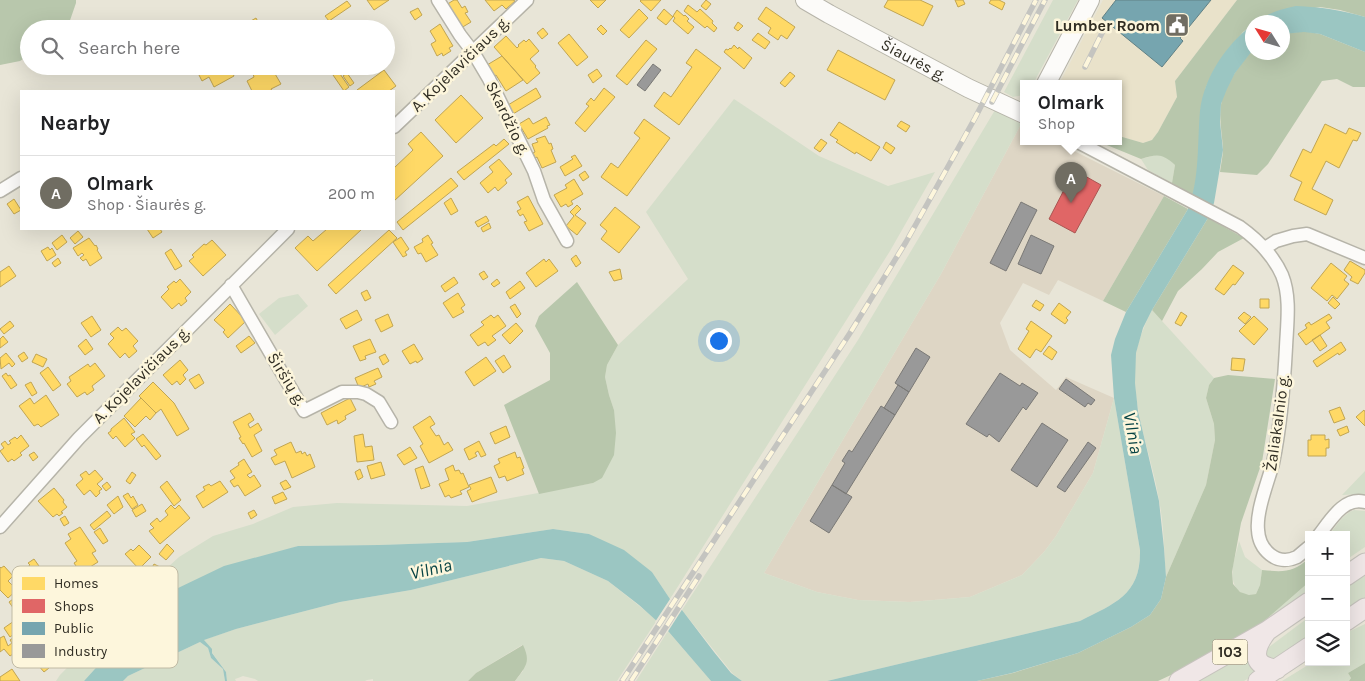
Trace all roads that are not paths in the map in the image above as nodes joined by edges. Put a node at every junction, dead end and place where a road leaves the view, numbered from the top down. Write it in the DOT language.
graph roads {
  1 [pos="438,0"];
  2 [pos="527,0"];
  3 [pos="805,0"];
  4 [pos="1090,0"];
  5 [pos="473,52"];
  6 [pos="1048,80"];
  7 [pos="1020,112"];
  8 [pos="395,127"];
  9 [pos="1084,145"];
  10 [pos="20,179"];
  11 [pos="0,191"];
  12 [pos="287,230"];
  13 [pos="567,241"];
  14 [pos="1265,248"];
  15 [pos="1365,258"];
  16 [pos="231,285"];
  17 [pos="391,422"];
  18 [pos="1365,502"];
  19 [pos="0,527"];
  20 [pos="1322,531"];
  21 [pos="1305,550"];
  22 [pos="1365,563"];
  23 [pos="1350,573"];
  24 [pos="1305,605"];
  25 [pos="1365,608"];
  26 [pos="1350,618"];
  27 [pos="1267,631"];
  28 [pos="1305,650"];
  29 [pos="1277,669"];
  30 [pos="1179,681"];
  31 [pos="1258,681"];
  1 -- 5 [label="street, Skardžio g."];
  2 -- 5 [label="street, A. Kojelavičiaus g."];
  3 -- 7 [label="main road, Šiaurės g."];
  4 -- 6 [label="main road"];
  5 -- 8 [label="street, A. Kojelavičiaus g."];
  5 -- 13 [label="street, Skardžio g."];
  9 -- 14 [label="street"];
  10 -- 11 [label="street"];
  12 -- 16 [label="street, A. Kojelavičiaus g."];
  14 -- 15 [label="street"];
  14 -- 21 [label="street, Žaliakalnio g."];
  16 -- 17 [label="street, Širšių g."];
  16 -- 19 [label="street, A. Kojelavičiaus g."];
  18 -- 20 [label="street"];
  22 -- 23 [label="main road"];
  24 -- 27 [label="main road, 103"];
  25 -- 26 [label="main road"];
  27 -- 29 [label="main road"];
  27 -- 30 [label="main road, 103"];
  28 -- 29 [label="main road, 103"];
  29 -- 31 [label="main road, 103"];
}
